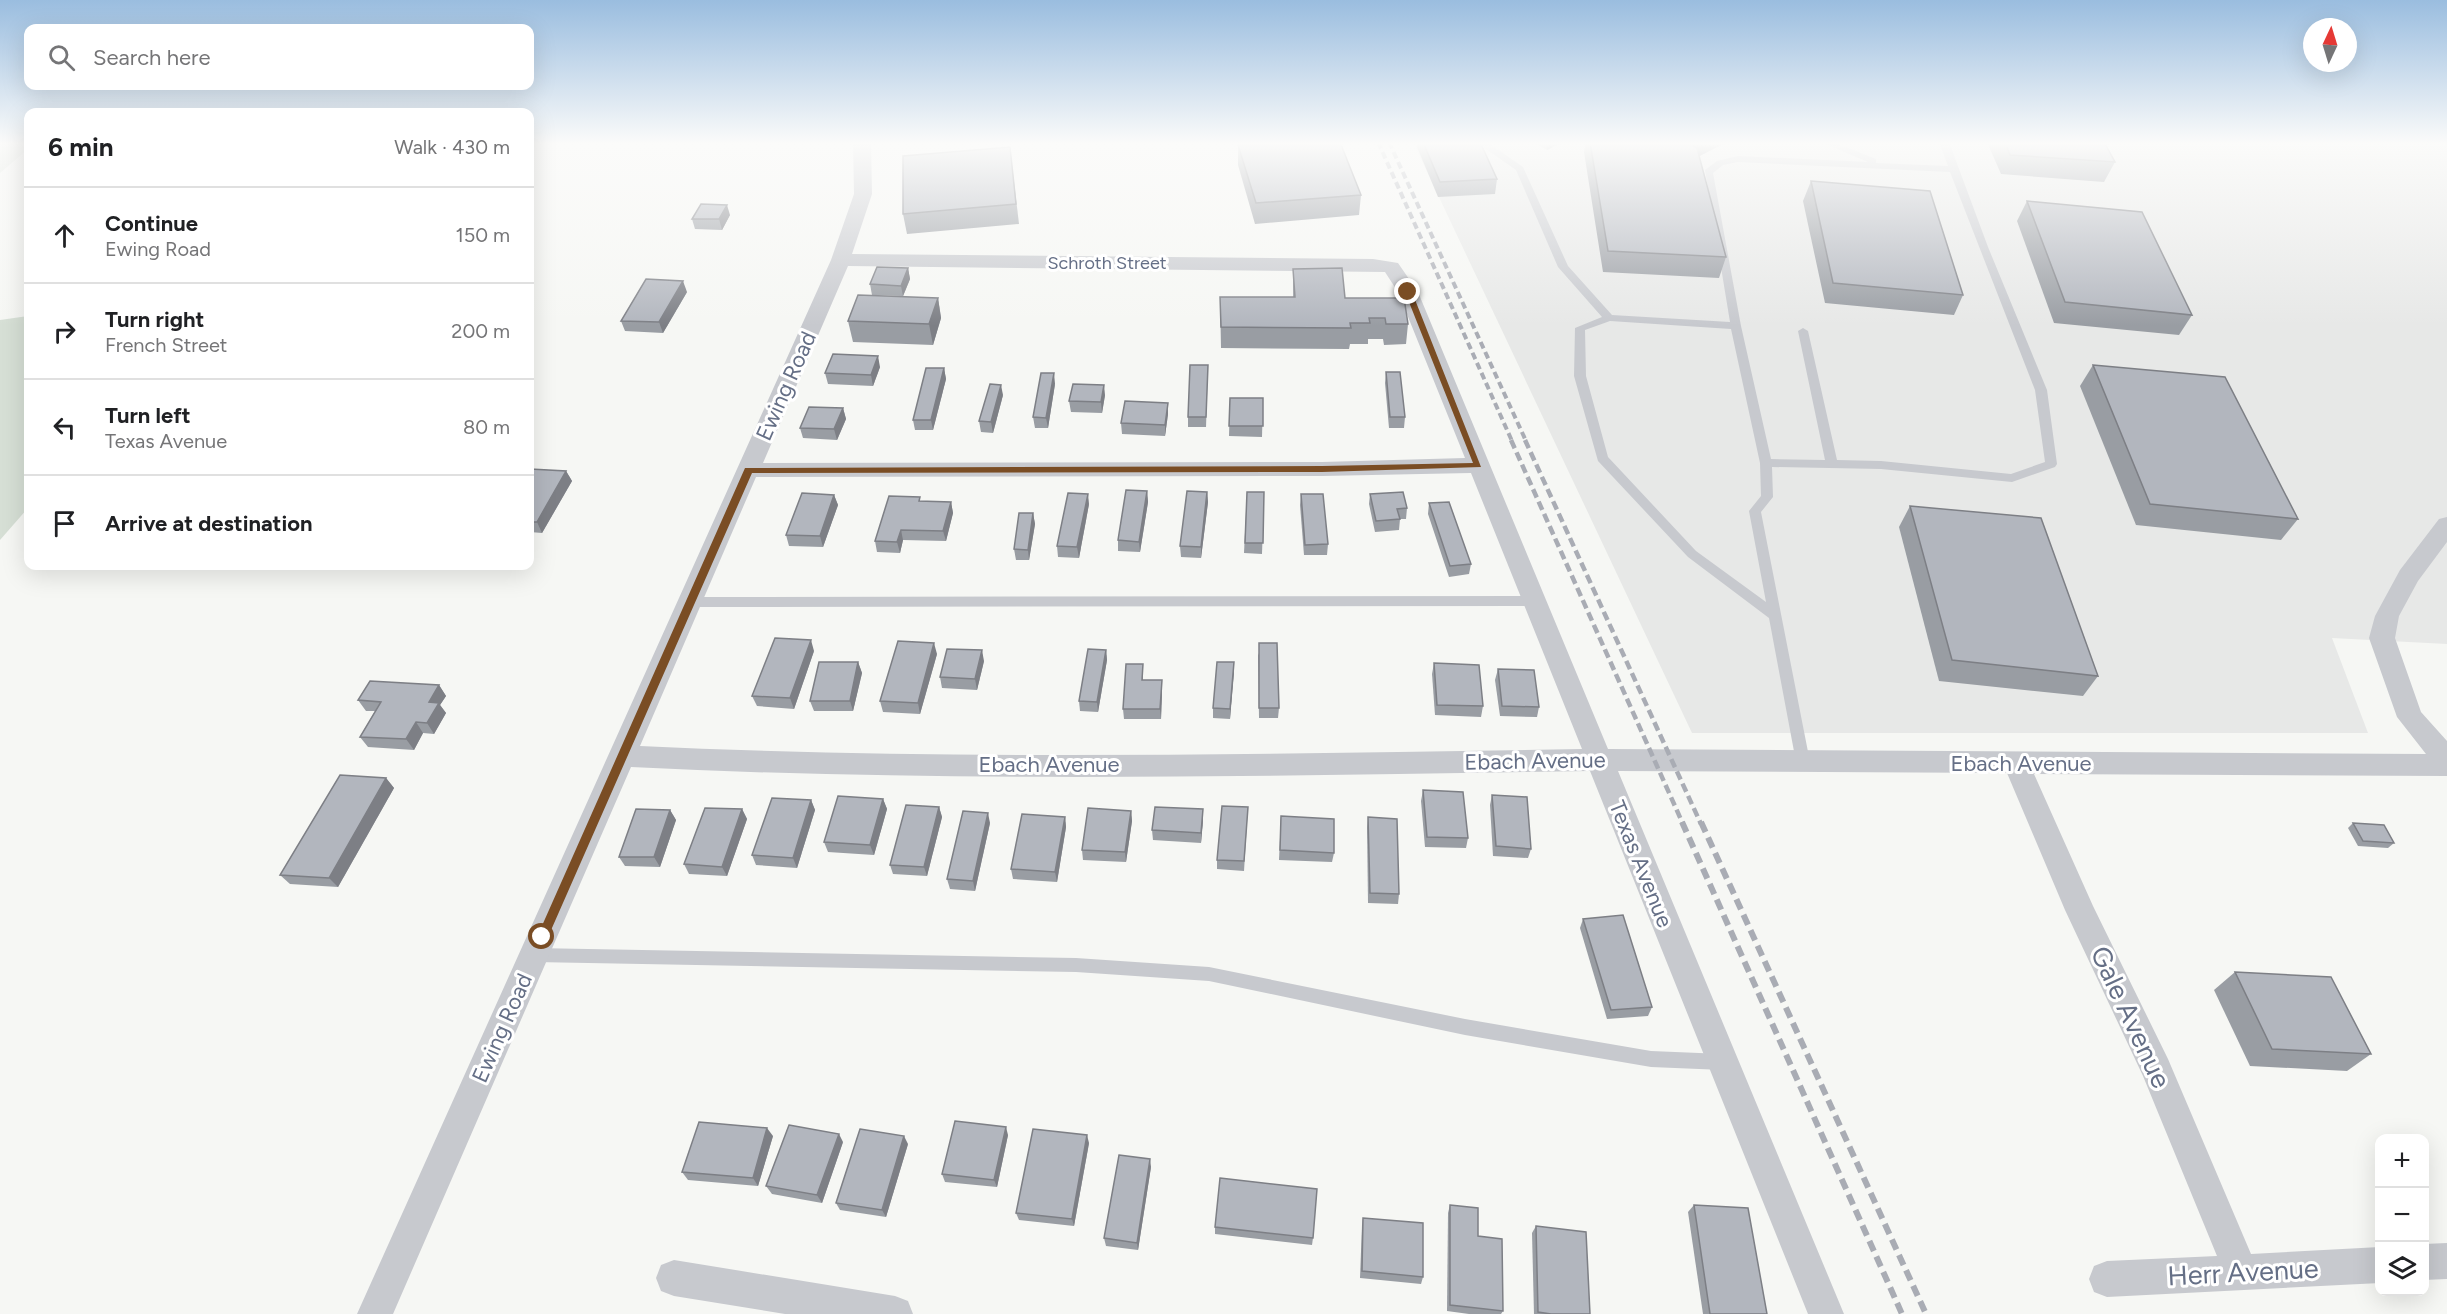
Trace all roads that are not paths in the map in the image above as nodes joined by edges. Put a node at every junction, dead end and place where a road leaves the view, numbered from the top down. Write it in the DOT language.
graph roads {
  1 [pos="860,203"];
  2 [pos="1535,203"];
  3 [pos="1714,203"];
  4 [pos="1967,203"];
  5 [pos="841,260"];
  6 [pos="1373,265"];
  7 [pos="1609,318"];
  8 [pos="1736,326"];
  9 [pos="1803,331"];
  10 [pos="1766,463"];
  11 [pos="1832,463"];
  12 [pos="1478,465"];
  13 [pos="748,470"];
  14 [pos="2447,525"];
  15 [pos="1533,601"];
  16 [pos="691,602"];
  17 [pos="1774,615"];
  18 [pos="623,756"];
  19 [pos="2447,759"];
  20 [pos="1599,760"];
  21 [pos="1803,762"];
  22 [pos="2016,763"];
  23 [pos="2447,765"];
  24 [pos="534,955"];
  25 [pos="1723,1062"];
  26 [pos="2447,1261"];
  27 [pos="2429,1262"];
  28 [pos="2375,1264"];
  29 [pos="2241,1272"];
  30 [pos="674,1278"];
  31 [pos="2107,1279"];
  32 [pos="375,1314"];
  33 [pos="895,1314"];
  34 [pos="1826,1314"];
  1 -- 5 [label="street, Ewing Road"];
  2 -- 7 [label="lane"];
  3 -- 8 [label="lane"];
  4 -- 11 [label="lane"];
  5 -- 6 [label="street, Schroth Street"];
  5 -- 13 [label="street, Ewing Road"];
  6 -- 12 [label="street, Texas Avenue"];
  7 -- 8 [label="lane"];
  7 -- 17 [label="lane"];
  8 -- 10 [label="lane"];
  9 -- 11 [label="lane"];
  10 -- 11 [label="lane"];
  10 -- 17 [label="lane"];
  12 -- 13 [label="street"];
  12 -- 15 [label="street, Texas Avenue"];
  13 -- 16 [label="street, Ewing Road"];
  14 -- 19 [label="street"];
  15 -- 16 [label="lane"];
  15 -- 20 [label="street, Texas Avenue"];
  16 -- 18 [label="street, Ewing Road"];
  17 -- 21 [label="lane"];
  18 -- 20 [label="street, Ebach Avenue"];
  18 -- 24 [label="street, Ewing Road"];
  20 -- 21 [label="street, Ebach Avenue"];
  20 -- 25 [label="street, Texas Avenue"];
  21 -- 22 [label="street, Ebach Avenue"];
  22 -- 23 [label="street, Ebach Avenue"];
  22 -- 29 [label="street, Gale Avenue"];
  24 -- 25 [label="lane"];
  24 -- 32 [label="street, Ewing Road"];
  25 -- 34 [label="street, Texas Avenue"];
  26 -- 27 [label="street"];
  28 -- 29 [label="street, Herr Avenue"];
  29 -- 31 [label="street, Herr Avenue"];
  30 -- 33 [label="street"];
}
